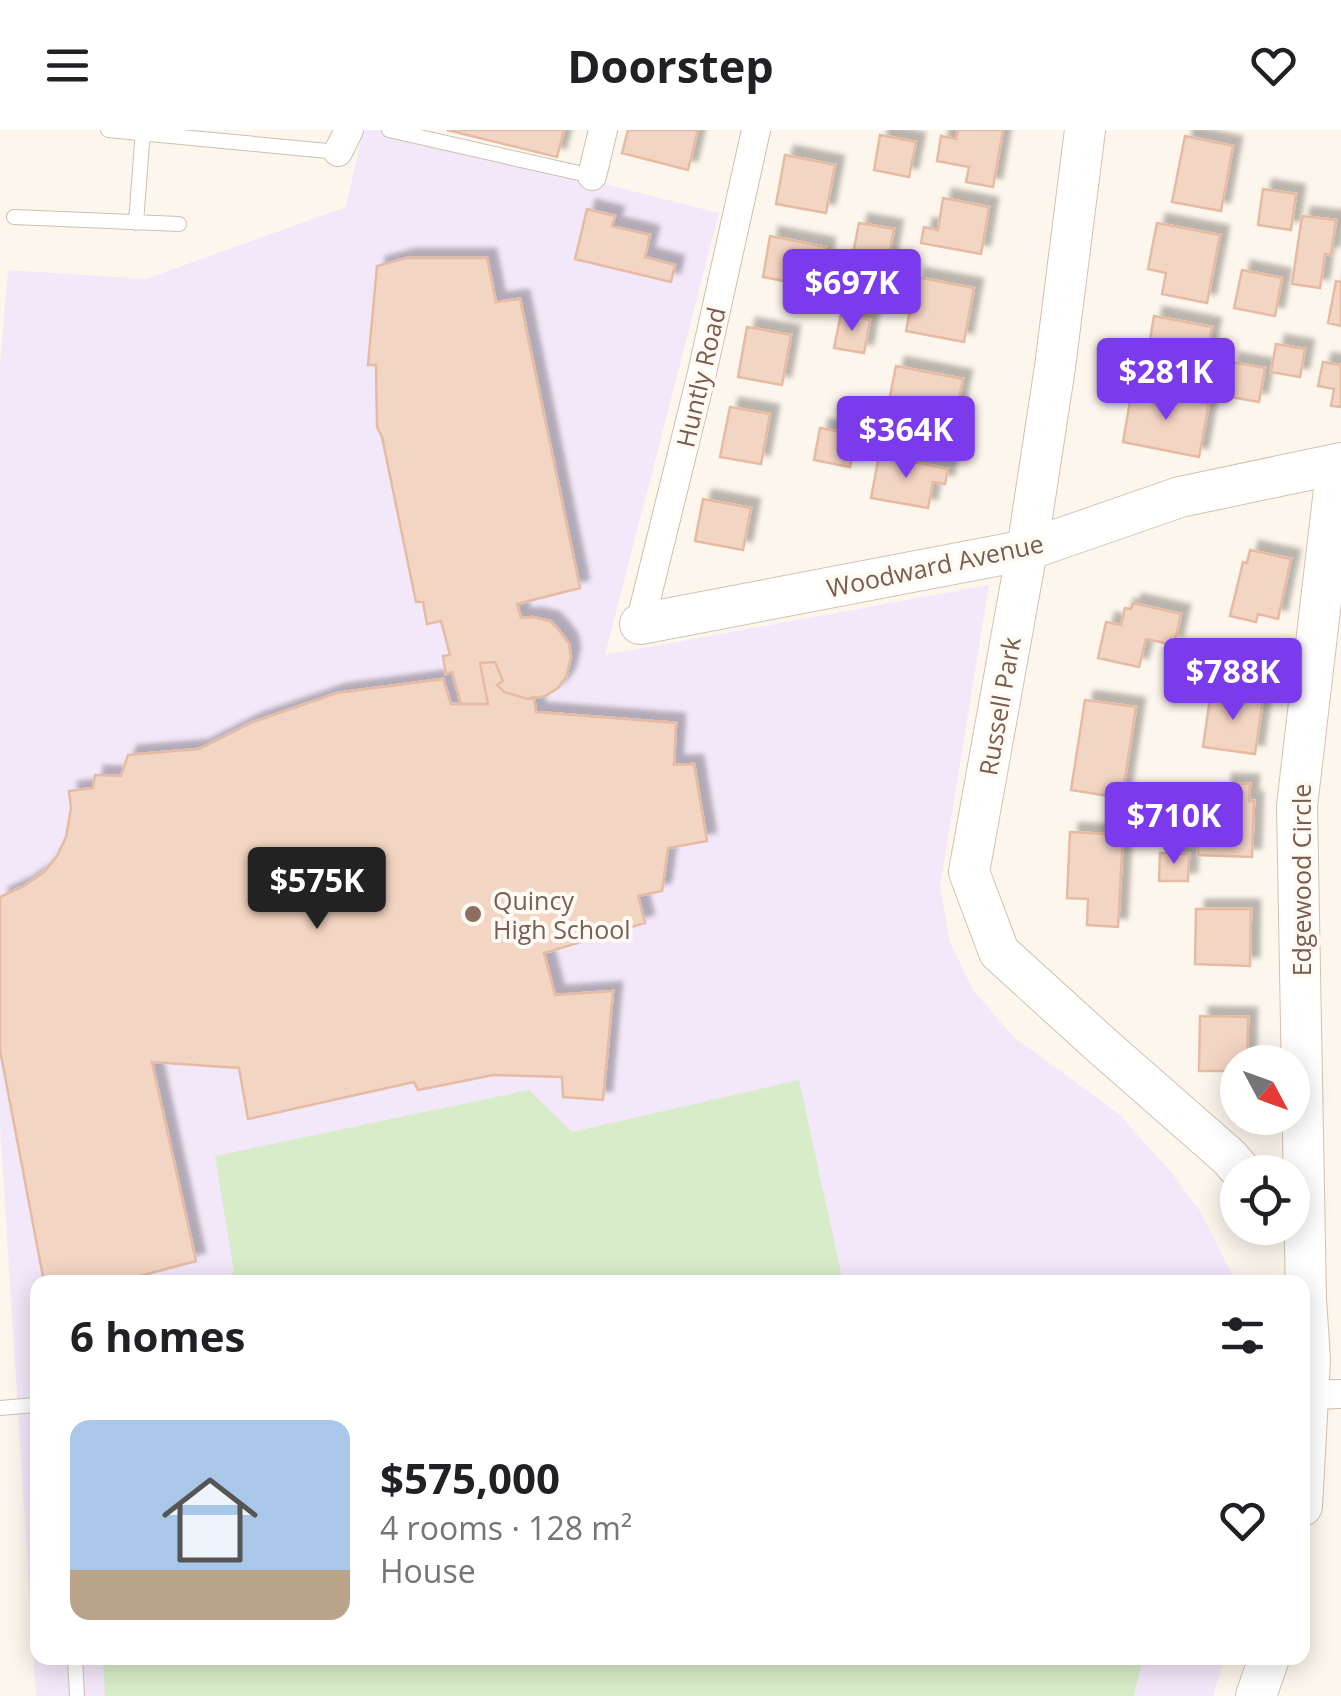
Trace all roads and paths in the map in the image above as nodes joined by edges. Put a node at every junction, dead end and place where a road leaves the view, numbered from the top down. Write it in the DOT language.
graph roads {
  1 [pos="108,130"];
  2 [pos="388,130"];
  3 [pos="603,130"];
  4 [pos="756,130"];
  5 [pos="1086,130"];
  6 [pos="143,132"];
  7 [pos="344,141"];
  8 [pos="592,176"];
  9 [pos="14,218"];
  10 [pos="136,223"];
  11 [pos="180,224"];
  12 [pos="1339,463"];
  13 [pos="1026,550"];
  14 [pos="640,624"];
  15 [pos="1228,1155"];
  16 [pos="1290,1245"];
  17 [pos="1299,1275"];
  18 [pos="1304,1275"];
  19 [pos="1310,1360"];
  20 [pos="1324,1395"];
  21 [pos="30,1405"];
  22 [pos="0,1408"];
  23 [pos="1310,1466"];
  24 [pos="75,1665"];
  25 [pos="1267,1665"];
  26 [pos="77,1696"];
  27 [pos="1256,1696"];
  1 -- 6 [label="lane"];
  2 -- 8 [label="lane"];
  3 -- 8 [label="street"];
  4 -- 14 [label="street, Huntly Road"];
  5 -- 13 [label="street, Russell Park"];
  6 -- 7 [label="lane"];
  6 -- 10 [label="lane"];
  9 -- 10 [label="lane"];
  10 -- 11 [label="lane"];
  12 -- 13 [label="street, Woodward Avenue"];
  12 -- 18 [label="street, Edgewood Circle"];
  13 -- 14 [label="street, Woodward Avenue"];
  13 -- 15 [label="street, Russell Park"];
  16 -- 17 [label="street"];
  19 -- 20 [label="street"];
  20 -- 23 [label="street"];
  21 -- 22 [label="lane"];
  24 -- 26 [label="lane"];
  25 -- 27 [label="street"];
}
